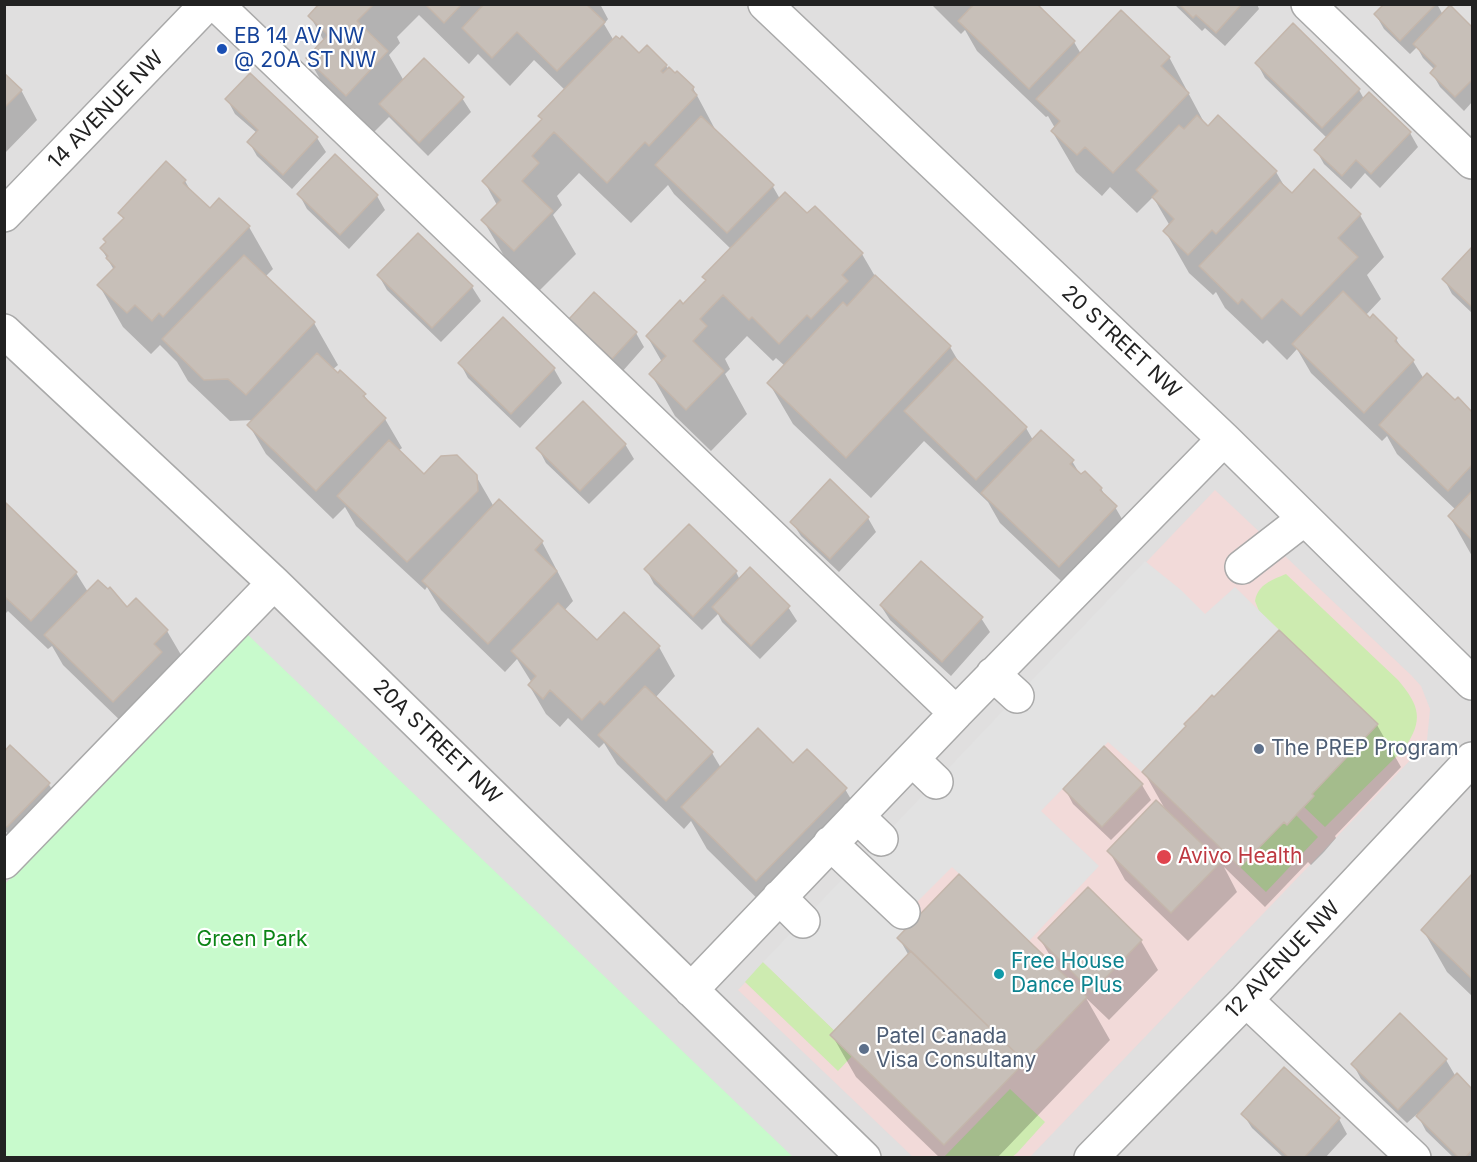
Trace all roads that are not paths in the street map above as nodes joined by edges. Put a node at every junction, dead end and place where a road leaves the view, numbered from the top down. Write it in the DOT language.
graph roads {
  1 [pos="207,4"];
  2 [pos="216,4"];
  3 [pos="765,4"];
  4 [pos="1308,4"];
  5 [pos="1473,162"];
  6 [pos="4,215"];
  7 [pos="4,331"];
  8 [pos="1224,439"];
  9 [pos="1304,519"];
  10 [pos="1242,567"];
  11 [pos="274,583"];
  12 [pos="993,674"];
  13 [pos="1473,683"];
  14 [pos="1017,696"];
  15 [pos="956,713"];
  16 [pos="912,759"];
  17 [pos="1473,759"];
  18 [pos="936,782"];
  19 [pos="857,816"];
  20 [pos="881,839"];
  21 [pos="830,843"];
  22 [pos="4,862"];
  23 [pos="779,897"];
  24 [pos="903,912"];
  25 [pos="803,921"];
  26 [pos="691,990"];
  27 [pos="1246,1000"];
  28 [pos="864,1158"];
  29 [pos="1090,1158"];
  30 [pos="1414,1158"];
  1 -- 6 [label="street, 14 AVENUE NW"];
  2 -- 15 [label="street"];
  3 -- 8 [label="street, 20 STREET NW"];
  4 -- 5 [label="street"];
  7 -- 11 [label="street, 20A STREET NW"];
  8 -- 9 [label="street, 20 STREET NW"];
  8 -- 12 [label="street"];
  9 -- 10 [label="street"];
  9 -- 13 [label="street, 20 STREET NW"];
  11 -- 22 [label="street"];
  11 -- 26 [label="street, 20A STREET NW"];
  12 -- 14 [label="street"];
  12 -- 15 [label="street"];
  15 -- 16 [label="street"];
  16 -- 18 [label="street"];
  16 -- 19 [label="street"];
  17 -- 27 [label="street, 12 AVENUE NW"];
  19 -- 20 [label="street"];
  19 -- 21 [label="street"];
  21 -- 23 [label="street"];
  21 -- 24 [label="street"];
  23 -- 25 [label="street"];
  23 -- 26 [label="street"];
  26 -- 28 [label="street, 20A STREET NW"];
  27 -- 29 [label="street, 12 AVENUE NW"];
  27 -- 30 [label="street"];
}
